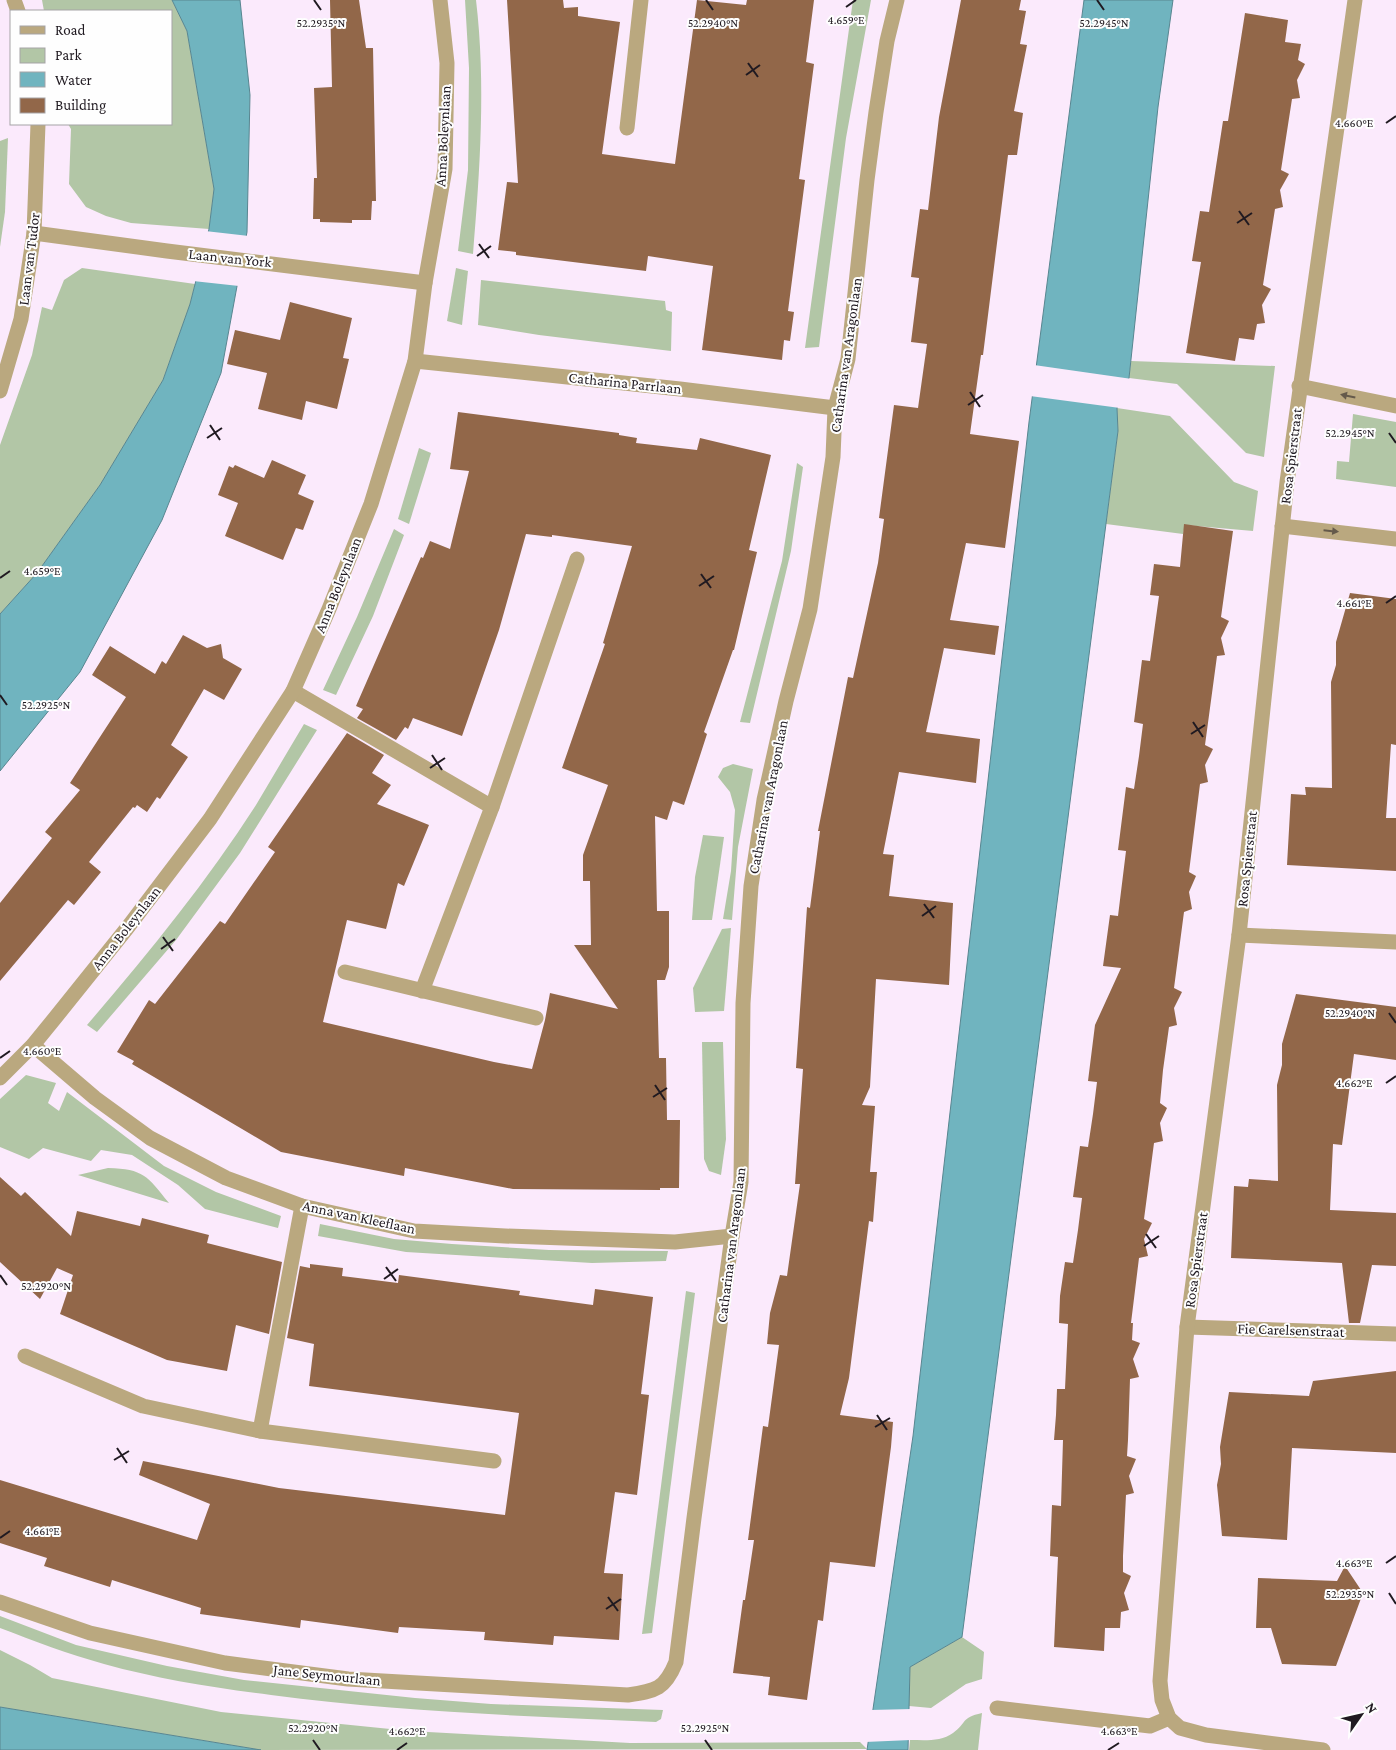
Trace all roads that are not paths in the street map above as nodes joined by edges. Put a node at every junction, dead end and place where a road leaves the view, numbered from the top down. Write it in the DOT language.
graph roads {
  1 [pos="440,0"];
  2 [pos="641,0"];
  3 [pos="897,0"];
  4 [pos="1355,0"];
  5 [pos="38,125"];
  6 [pos="627,128"];
  7 [pos="34,233"];
  8 [pos="425,283"];
  9 [pos="415,360"];
  10 [pos="1299,386"];
  11 [pos="0,391"];
  12 [pos="1396,406"];
  13 [pos="835,408"];
  14 [pos="1282,526"];
  15 [pos="1396,539"];
  16 [pos="577,559"];
  17 [pos="293,691"];
  18 [pos="492,807"];
  19 [pos="1239,935"];
  20 [pos="1396,942"];
  21 [pos="345,972"];
  22 [pos="422,992"];
  23 [pos="536,1018"];
  24 [pos="33,1045"];
  25 [pos="0,1078"];
  26 [pos="302,1206"];
  27 [pos="732,1236"];
  28 [pos="1187,1327"];
  29 [pos="1396,1334"];
  30 [pos="25,1356"];
  31 [pos="260,1431"];
  32 [pos="494,1461"];
  33 [pos="0,1602"];
  34 [pos="661,1686"];
  35 [pos="997,1708"];
  36 [pos="1169,1718"];
  37 [pos="1323,1750"];
  1 -- 8 [label="street, Anna Boleynlaan"];
  2 -- 6 [label="street"];
  3 -- 13 [label="street, Catharina van Aragonlaan"];
  4 -- 10 [label="street, Rosa Spierstraat"];
  5 -- 7 [label="street, Laan van Tudor"];
  7 -- 8 [label="street, Laan van York"];
  7 -- 11 [label="street, Laan van Tudor"];
  8 -- 9 [label="street, Anna Boleynlaan"];
  9 -- 13 [label="street, Catharina Parrlaan"];
  9 -- 17 [label="street, Anna Boleynlaan"];
  12 -- 10 [label="street, one-way"];
  10 -- 14 [label="street, Rosa Spierstraat"];
  13 -- 27 [label="street, Catharina van Aragonlaan"];
  14 -- 15 [label="street, one-way"];
  14 -- 19 [label="street, Rosa Spierstraat"];
  16 -- 18 [label="street"];
  17 -- 18 [label="street"];
  17 -- 24 [label="street, Anna Boleynlaan"];
  18 -- 22 [label="street"];
  19 -- 20 [label="street"];
  19 -- 28 [label="street, Rosa Spierstraat"];
  21 -- 22 [label="street"];
  22 -- 23 [label="street"];
  24 -- 25 [label="street, Anna Boleynlaan"];
  24 -- 26 [label="street, Anna van Kleeflaan"];
  26 -- 27 [label="street, Anna van Kleeflaan"];
  26 -- 31 [label="street"];
  27 -- 34 [label="street, Catharina van Aragonlaan"];
  28 -- 29 [label="street, Fie Carelsenstraat"];
  28 -- 36 [label="street, Rosa Spierstraat"];
  30 -- 31 [label="street"];
  31 -- 32 [label="street"];
  33 -- 34 [label="street, Jane Seymourlaan"];
  35 -- 36 [label="street"];
  36 -- 37 [label="street"];
}
